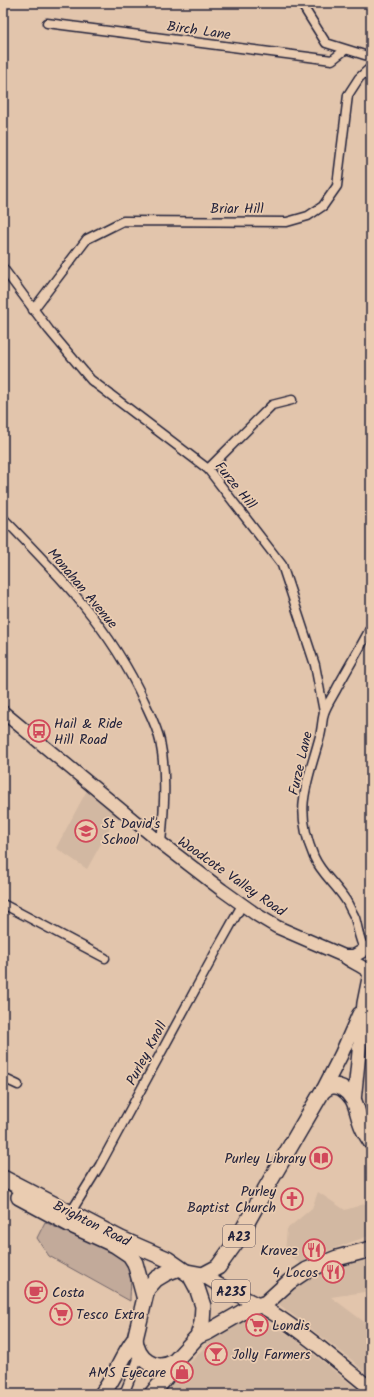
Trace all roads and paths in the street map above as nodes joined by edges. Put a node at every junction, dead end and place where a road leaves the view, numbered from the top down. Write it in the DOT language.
graph roads {
  1 [pos="301,3"];
  2 [pos="47,23"];
  3 [pos="345,50"];
  4 [pos="371,57"];
  5 [pos="371,67"];
  6 [pos="3,268"];
  7 [pos="33,310"];
  8 [pos="292,400"];
  9 [pos="208,469"];
  10 [pos="3,518"];
  11 [pos="371,627"];
  12 [pos="3,712"];
  13 [pos="324,712"];
  14 [pos="161,843"];
  15 [pos="3,904"];
  16 [pos="242,905"];
  17 [pos="368,948"];
  18 [pos="344,956"];
  19 [pos="105,958"];
  20 [pos="370,970"];
  21 [pos="364,1003"];
  22 [pos="3,1078"];
  23 [pos="18,1085"];
  24 [pos="322,1092"];
  25 [pos="354,1101"];
  26 [pos="371,1142"];
  27 [pos="3,1178"];
  28 [pos="3,1189"];
  29 [pos="70,1212"];
  30 [pos="371,1249"];
  31 [pos="183,1270"];
  32 [pos="203,1275"];
  33 [pos="144,1296"];
  34 [pos="260,1306"];
  35 [pos="198,1336"];
  36 [pos="137,1346"];
  37 [pos="174,1362"];
  38 [pos="371,1389"];
  39 [pos="102,1394"];
  40 [pos="124,1394"];
  41 [pos="152,1394"];
  1 -- 3 [label="street"];
  2 -- 3 [label="street, Birch Lane"];
  3 -- 4 [label="street"];
  5 -- 7 [label="street, Briar Hill"];
  6 -- 7 [label="street, Furze Hill"];
  7 -- 9 [label="street, Furze Hill"];
  8 -- 9 [label="street"];
  9 -- 13 [label="street, Furze Hill"];
  10 -- 14 [label="street, Monahan Avenue"];
  11 -- 13 [label="street, Furze Lane"];
  12 -- 14 [label="street, Woodcote Valley Road"];
  13 -- 17 [label="street, Furze Lane"];
  14 -- 16 [label="street, Woodcote Valley Road"];
  15 -- 19 [label="street"];
  16 -- 18 [label="street, Woodcote Valley Road"];
  16 -- 29 [label="street, Purley Knoll"];
  17 -- 18 [label="street"];
  18 -- 20 [label="street, Woodcote Valley Road"];
  20 -- 21 [label="main road"];
  21 -- 24 [label="main road"];
  21 -- 25 [label="main road"];
  22 -- 23 [label="street"];
  24 -- 25 [label="highway"];
  24 -- 32 [label="highway, A23"];
  25 -- 26 [label="highway"];
  27 -- 29 [label="highway, Brighton Road"];
  28 -- 33 [label="highway, Brighton Road"];
  29 -- 31 [label="highway, Brighton Road"];
  30 -- 34 [label="highway"];
  31 -- 32 [label="highway"];
  31 -- 33 [label="highway"];
  31 -- 35 [label="highway"];
  32 -- 34 [label="main road, A235"];
  33 -- 36 [label="highway"];
  34 -- 35 [label="highway"];
  34 -- 38 [label="main road, A235"];
  35 -- 37 [label="highway"];
  36 -- 37 [label="highway"];
  36 -- 39 [label="highway"];
  36 -- 40 [label="street"];
  37 -- 41 [label="highway"];
}
